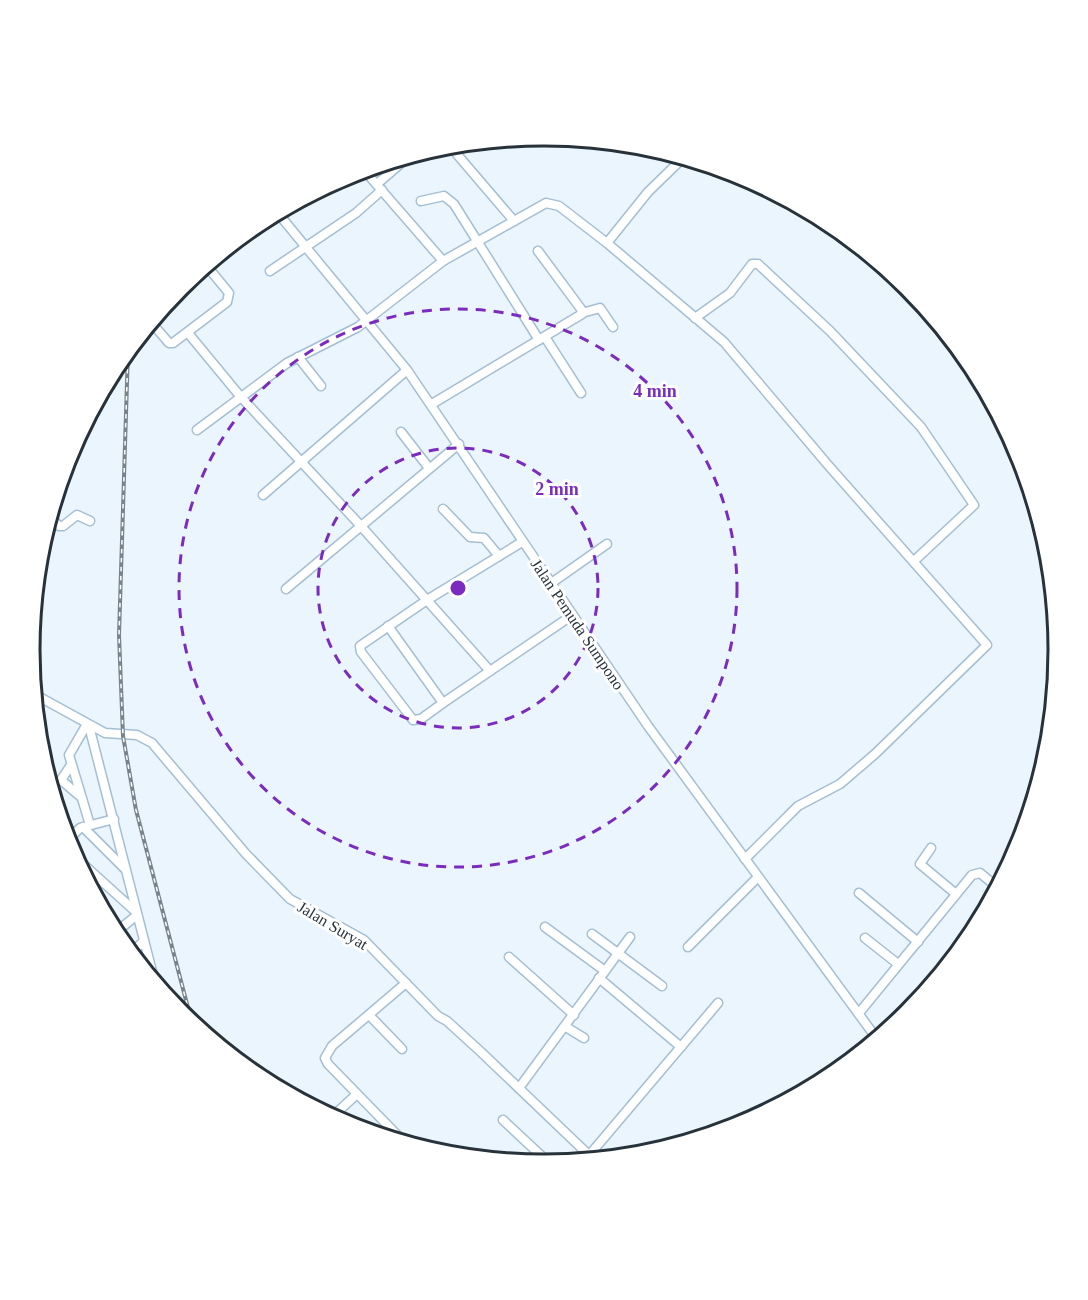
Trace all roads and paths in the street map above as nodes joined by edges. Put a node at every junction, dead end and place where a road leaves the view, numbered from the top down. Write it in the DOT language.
graph roads {
  1 [pos="457,154"];
  2 [pos="676,165"];
  3 [pos="397,169"];
  4 [pos="371,177"];
  5 [pos="380,187"];
  6 [pos="421,201"];
  7 [pos="284,219"];
  8 [pos="514,221"];
  9 [pos="476,242"];
  10 [pos="607,243"];
  11 [pos="305,244"];
  12 [pos="538,251"];
  13 [pos="443,261"];
  14 [pos="270,271"];
  15 [pos="211,272"];
  16 [pos="582,313"];
  17 [pos="367,318"];
  18 [pos="695,318"];
  19 [pos="613,327"];
  20 [pos="157,329"];
  21 [pos="188,333"];
  22 [pos="542,338"];
  23 [pos="298,357"];
  24 [pos="407,370"];
  25 [pos="321,386"];
  26 [pos="581,393"];
  27 [pos="240,396"];
  28 [pos="432,404"];
  29 [pos="198,430"];
  30 [pos="401,432"];
  31 [pos="459,444"];
  32 [pos="301,460"];
  33 [pos="429,468"];
  34 [pos="263,495"];
  35 [pos="443,509"];
  36 [pos="90,521"];
  37 [pos="57,525"];
  38 [pos="360,525"];
  39 [pos="522,542"];
  40 [pos="607,544"];
  41 [pos="499,556"];
  42 [pos="914,561"];
  43 [pos="550,584"];
  44 [pos="286,589"];
  45 [pos="427,600"];
  46 [pos="571,616"];
  47 [pos="388,626"];
  48 [pos="490,671"];
  49 [pos="43,699"];
  50 [pos="442,703"];
  51 [pos="88,725"];
  52 [pos="71,765"];
  53 [pos="82,798"];
  54 [pos="114,819"];
  55 [pos="86,826"];
  56 [pos="76,834"];
  57 [pos="932,848"];
  58 [pos="745,859"];
  59 [pos="126,870"];
  60 [pos="92,873"];
  61 [pos="758,877"];
  62 [pos="991,883"];
  63 [pos="859,893"];
  64 [pos="956,894"];
  65 [pos="136,914"];
  66 [pos="123,926"];
  67 [pos="545,927"];
  68 [pos="592,934"];
  69 [pos="630,937"];
  70 [pos="865,938"];
  71 [pos="144,941"];
  72 [pos="918,942"];
  73 [pos="688,946"];
  74 [pos="138,947"];
  75 [pos="619,952"];
  76 [pos="509,957"];
  77 [pos="147,960"];
  78 [pos="898,964"];
  79 [pos="605,970"];
  80 [pos="599,978"];
  81 [pos="406,983"];
  82 [pos="662,986"];
  83 [pos="718,1003"];
  84 [pos="859,1013"];
  85 [pos="369,1015"];
  86 [pos="574,1015"];
  87 [pos="566,1027"];
  88 [pos="872,1032"];
  89 [pos="584,1038"];
  90 [pos="681,1047"];
  91 [pos="402,1049"];
  92 [pos="519,1088"];
  93 [pos="357,1094"];
  94 [pos="340,1110"];
  95 [pos="503,1120"];
  96 [pos="392,1130"];
  97 [pos="596,1150"];
  98 [pos="583,1151"];
  99 [pos="538,1154"];
  1 -- 8 [label="street"];
  2 -- 10 [label="street"];
  3 -- 5 [label="street"];
  4 -- 5 [label="street"];
  5 -- 11 [label="street"];
  5 -- 13 [label="street"];
  6 -- 9 [label="street"];
  7 -- 11 [label="street, Jalan Pemuda Sumpono"];
  8 -- 9 [label="street"];
  8 -- 10 [label="street"];
  9 -- 13 [label="street"];
  9 -- 22 [label="street"];
  10 -- 18 [label="street"];
  11 -- 14 [label="street"];
  11 -- 17 [label="street, Jalan Pemuda Sumpono"];
  12 -- 16 [label="street"];
  13 -- 17 [label="street"];
  15 -- 21 [label="street"];
  16 -- 19 [label="street"];
  16 -- 22 [label="street"];
  17 -- 23 [label="street"];
  17 -- 24 [label="street, Jalan Pemuda Sumpono"];
  18 -- 42 [label="street"];
  18 -- 42 [label="street"];
  20 -- 21 [label="street"];
  21 -- 27 [label="street"];
  22 -- 26 [label="street"];
  22 -- 28 [label="street"];
  23 -- 25 [label="street"];
  23 -- 27 [label="street"];
  24 -- 28 [label="street, Jalan Pemuda Sumpono"];
  24 -- 32 [label="street"];
  27 -- 29 [label="street"];
  27 -- 32 [label="street"];
  28 -- 31 [label="street, Jalan Pemuda Sumpono"];
  30 -- 33 [label="street"];
  31 -- 33 [label="street"];
  31 -- 39 [label="street, Jalan Pemuda Sumpono"];
  32 -- 34 [label="street"];
  32 -- 38 [label="street"];
  33 -- 38 [label="street"];
  35 -- 41 [label="street"];
  36 -- 37 [label="street"];
  38 -- 44 [label="street"];
  38 -- 45 [label="street"];
  39 -- 41 [label="street"];
  39 -- 43 [label="street, Jalan Pemuda Sumpono"];
  40 -- 43 [label="street"];
  41 -- 45 [label="street"];
  42 -- 58 [label="street"];
  43 -- 46 [label="street, Jalan Pemuda Sumpono"];
  45 -- 47 [label="street"];
  45 -- 48 [label="street"];
  46 -- 48 [label="street"];
  46 -- 58 [label="street, Jalan Pemuda Sumpono"];
  47 -- 50 [label="street"];
  47 -- 50 [label="street"];
  48 -- 50 [label="street"];
  49 -- 51 [label="street, Jalan Suryat"];
  51 -- 52 [label="street"];
  51 -- 54 [label="street"];
  51 -- 81 [label="street, Jalan Suryat"];
  52 -- 53 [label="street"];
  52 -- 53 [label="street"];
  53 -- 55 [label="street"];
  54 -- 55 [label="street"];
  54 -- 59 [label="street"];
  55 -- 56 [label="street"];
  55 -- 59 [label="street"];
  57 -- 64 [label="street"];
  58 -- 61 [label="street, Jalan Pemuda Sumpono"];
  59 -- 65 [label="street"];
  60 -- 65 [label="street"];
  61 -- 73 [label="street"];
  61 -- 84 [label="street, Jalan Pemuda Sumpono"];
  62 -- 64 [label="street"];
  63 -- 72 [label="street"];
  64 -- 72 [label="street"];
  65 -- 66 [label="street"];
  65 -- 71 [label="street"];
  67 -- 79 [label="street"];
  68 -- 75 [label="street"];
  69 -- 75 [label="street"];
  70 -- 78 [label="street"];
  71 -- 74 [label="street"];
  71 -- 77 [label="street"];
  72 -- 78 [label="street"];
  75 -- 79 [label="street"];
  75 -- 82 [label="street"];
  76 -- 86 [label="street"];
  78 -- 84 [label="street"];
  79 -- 80 [label="street"];
  80 -- 86 [label="street"];
  80 -- 90 [label="street"];
  81 -- 85 [label="street"];
  81 -- 92 [label="street, Jalan Suryat"];
  83 -- 90 [label="street"];
  84 -- 88 [label="street, Jalan Pemuda Sumpono"];
  85 -- 91 [label="street"];
  85 -- 93 [label="street"];
  86 -- 87 [label="street"];
  87 -- 89 [label="street"];
  87 -- 92 [label="street"];
  90 -- 97 [label="street"];
  92 -- 98 [label="street, Jalan Suryat"];
  93 -- 94 [label="street"];
  93 -- 96 [label="street"];
  95 -- 99 [label="street"];
}
